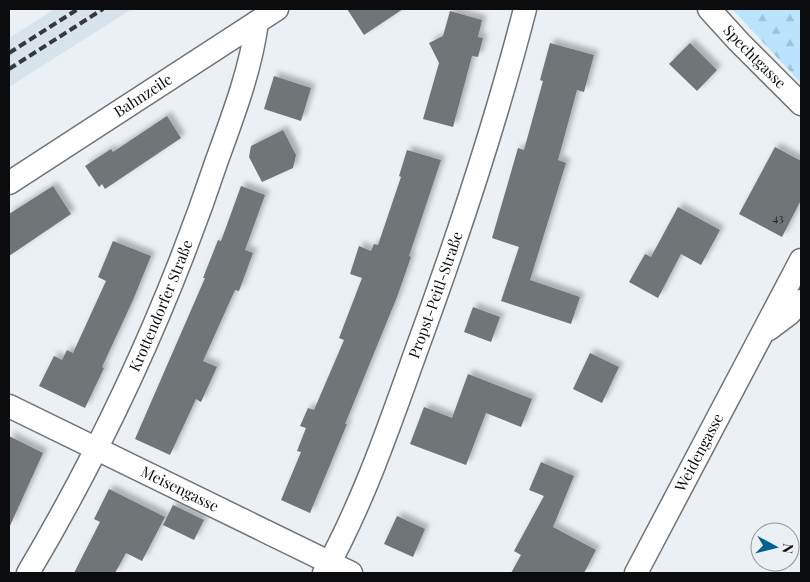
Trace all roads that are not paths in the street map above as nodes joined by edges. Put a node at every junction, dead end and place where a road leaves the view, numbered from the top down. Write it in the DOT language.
graph roads {
  1 [pos="277,9"];
  2 [pos="525,9"];
  3 [pos="709,9"];
  4 [pos="257,22"];
  5 [pos="801,104"];
  6 [pos="9,183"];
  7 [pos="801,260"];
  8 [pos="801,300"];
  9 [pos="764,333"];
  10 [pos="9,406"];
  11 [pos="97,449"];
  12 [pos="327,568"];
  13 [pos="28,573"];
  14 [pos="351,573"];
  15 [pos="636,573"];
  1 -- 4 [label="street, Bahnzeile"];
  2 -- 12 [label="street, Propst-Peitl-Straße"];
  3 -- 5 [label="street, Spechtgasse"];
  4 -- 6 [label="street, Bahnzeile"];
  4 -- 11 [label="street, Krottendorfer Straße"];
  7 -- 9 [label="street, Weidengasse"];
  8 -- 9 [label="street, Weidengasse"];
  9 -- 15 [label="street, Weidengasse"];
  10 -- 11 [label="street, Meisengasse"];
  11 -- 12 [label="street, Meisengasse"];
  11 -- 13 [label="street, Krottendorfer Straße"];
  12 -- 14 [label="street, Meisengasse"];
}
